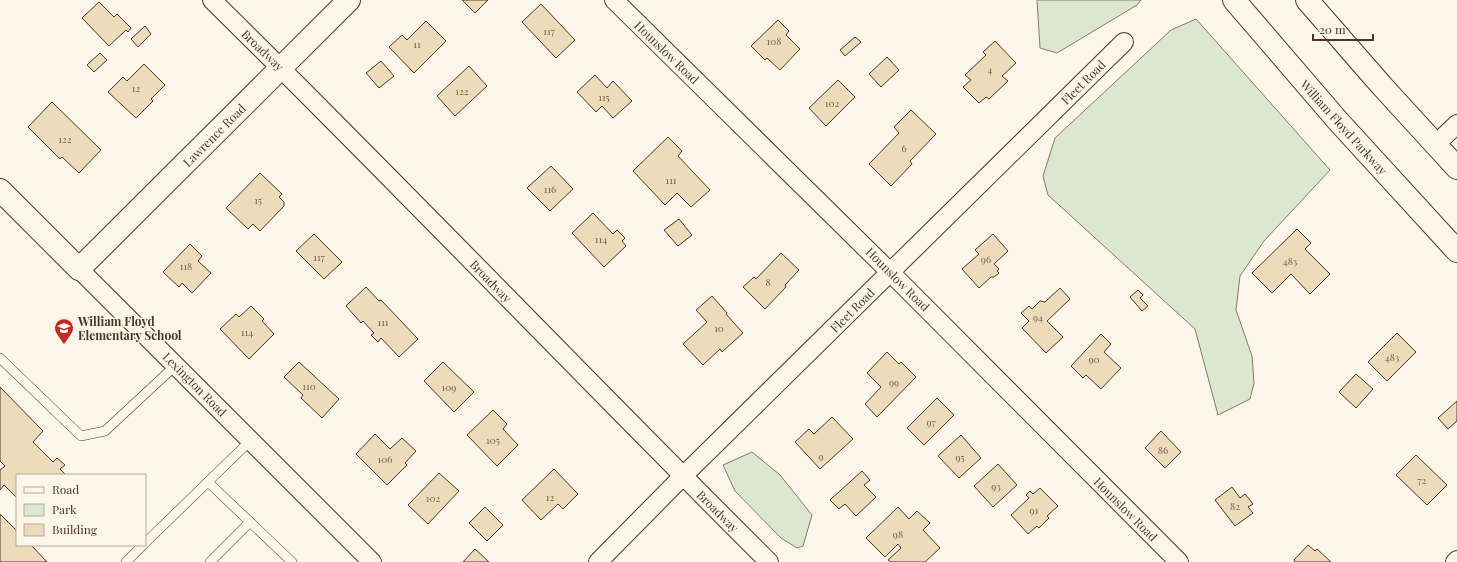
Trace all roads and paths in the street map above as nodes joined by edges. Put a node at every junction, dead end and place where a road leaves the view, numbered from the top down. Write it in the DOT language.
graph roads {
  1 [pos="212,0"];
  2 [pos="348,0"];
  3 [pos="614,0"];
  4 [pos="1234,0"];
  5 [pos="1307,0"];
  6 [pos="1124,42"];
  7 [pos="281,67"];
  8 [pos="1457,124"];
  9 [pos="1435,145"];
  10 [pos="1457,168"];
  11 [pos="0,190"];
  12 [pos="1457,251"];
  13 [pos="79,269"];
  14 [pos="890,272"];
  15 [pos="0,358"];
  16 [pos="176,365"];
  17 [pos="251,440"];
  18 [pos="683,476"];
  19 [pos="208,482"];
  20 [pos="250,522"];
  21 [pos="146,542"];
  22 [pos="142,546"];
  23 [pos="1457,560"];
  24 [pos="126,562"];
  25 [pos="210,562"];
  26 [pos="292,562"];
  27 [pos="372,562"];
  28 [pos="598,562"];
  29 [pos="769,562"];
  30 [pos="1179,562"];
  31 [pos="1455,562"];
  1 -- 7 [label="street, Broadway"];
  2 -- 7 [label="main road, Lawrence Road"];
  3 -- 14 [label="street, Hounslow Road"];
  4 -- 12 [label="main road, William Floyd Parkway"];
  5 -- 9 [label="main road"];
  6 -- 14 [label="street, Fleet Road"];
  7 -- 13 [label="main road, Lawrence Road"];
  7 -- 18 [label="street, Broadway"];
  8 -- 9 [label="street"];
  9 -- 10 [label="main road"];
  11 -- 13 [label="main road, Lexington Road"];
  13 -- 16 [label="street, Lexington Road"];
  14 -- 18 [label="street, Fleet Road"];
  14 -- 30 [label="street, Hounslow Road"];
  15 -- 16 [label="lane"];
  16 -- 17 [label="street, Lexington Road"];
  17 -- 19 [label="lane"];
  17 -- 27 [label="street, Lexington Road"];
  18 -- 28 [label="street, Fleet Road"];
  18 -- 29 [label="street, Broadway"];
  19 -- 20 [label="lane"];
  19 -- 21 [label="lane"];
  20 -- 25 [label="lane"];
  20 -- 26 [label="lane"];
  22 -- 24 [label="lane"];
  23 -- 31 [label="street"];
}
